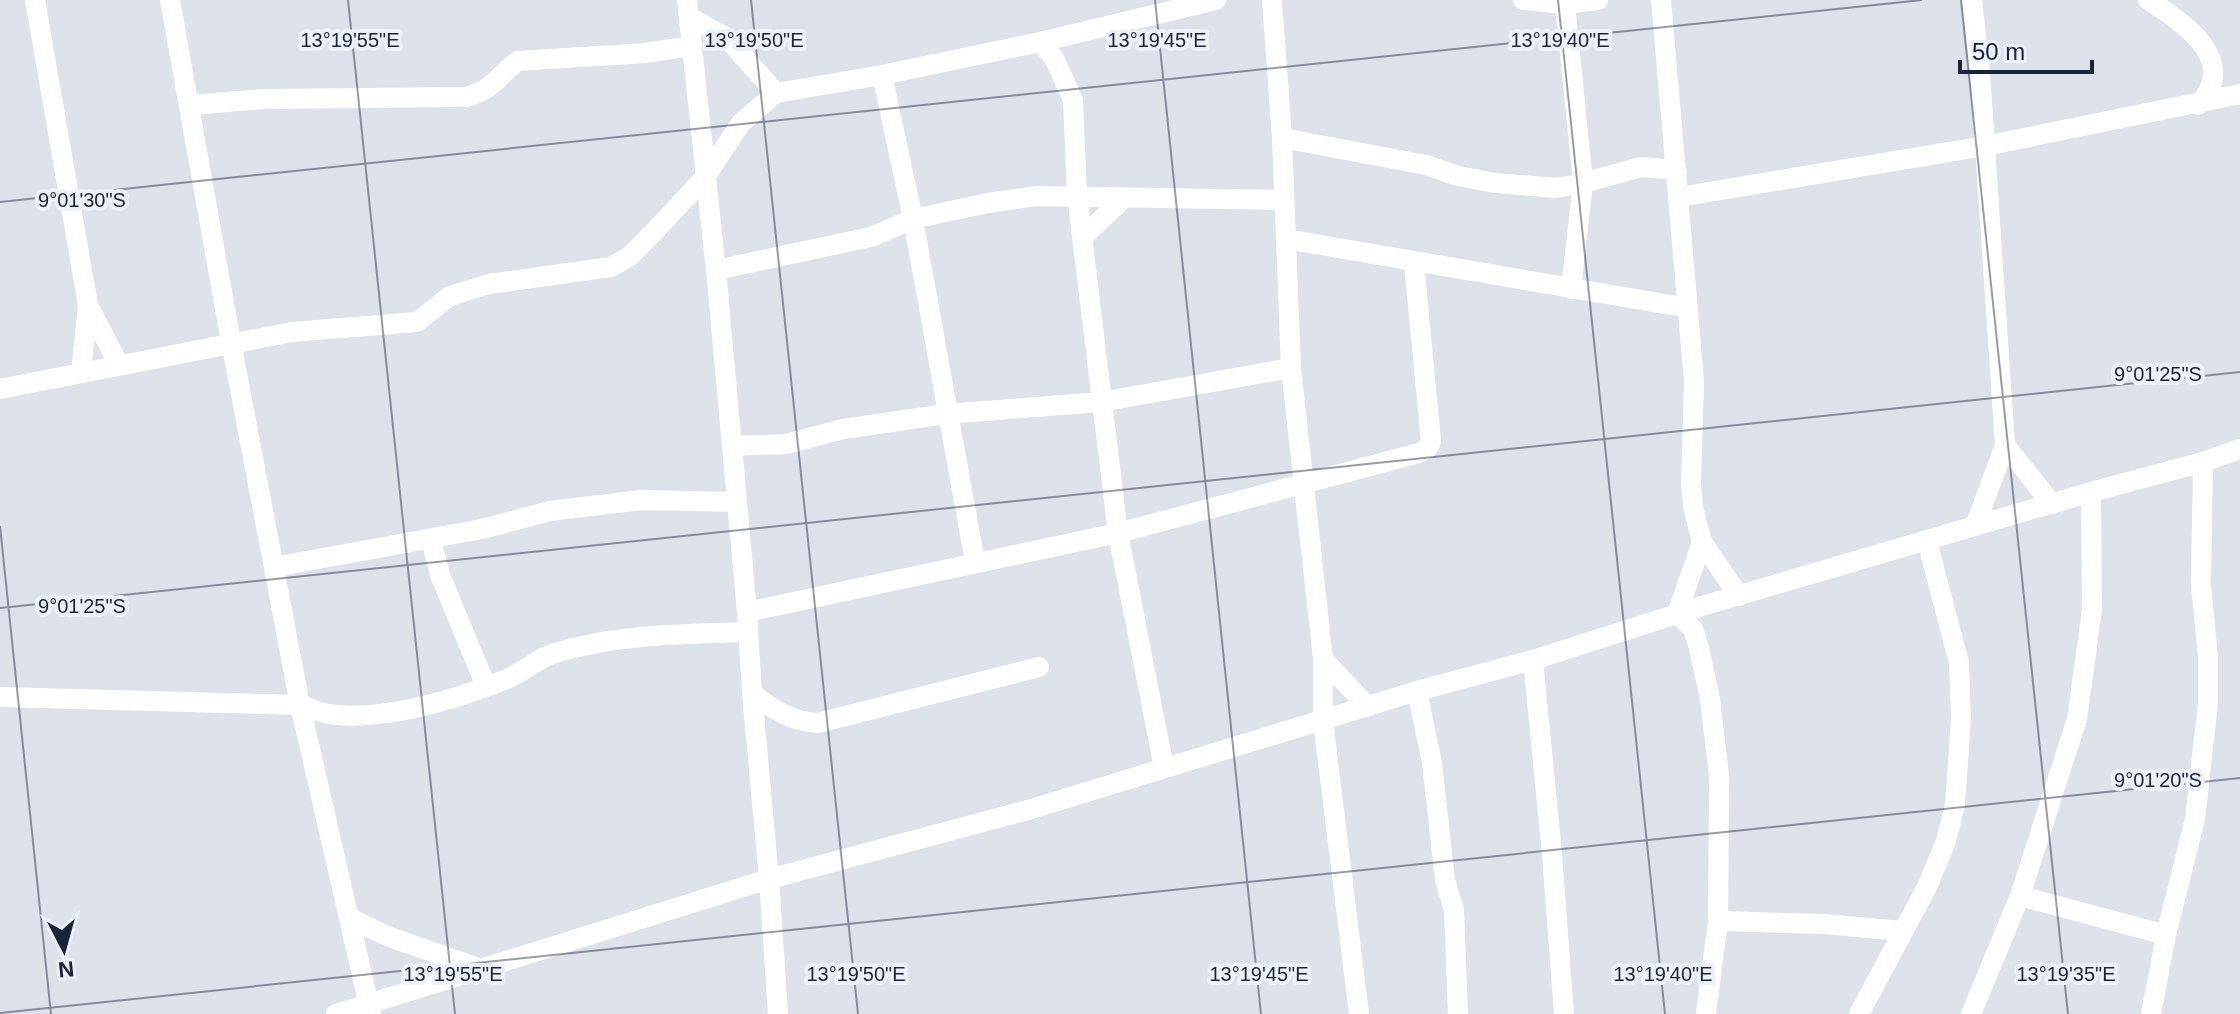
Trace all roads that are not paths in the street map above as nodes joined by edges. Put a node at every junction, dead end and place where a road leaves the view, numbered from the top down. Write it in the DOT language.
graph roads {
  1 [pos="35,0"];
  2 [pos="1216,0"];
  3 [pos="1272,0"];
  4 [pos="1523,0"];
  5 [pos="1598,0"];
  6 [pos="1661,0"];
  7 [pos="1972,0"];
  8 [pos="2148,0"];
  9 [pos="172,1"];
  10 [pos="1565,4"];
  11 [pos="688,8"];
  12 [pos="1040,42"];
  13 [pos="692,46"];
  14 [pos="882,75"];
  15 [pos="776,93"];
  16 [pos="2240,94"];
  17 [pos="190,105"];
  18 [pos="2198,105"];
  19 [pos="1282,138"];
  20 [pos="1985,146"];
  21 [pos="1677,170"];
  22 [pos="706,176"];
  23 [pos="1583,183"];
  24 [pos="1077,195"];
  25 [pos="1679,197"];
  26 [pos="1124,198"];
  27 [pos="1283,200"];
  28 [pos="913,219"];
  29 [pos="1084,236"];
  30 [pos="1286,239"];
  31 [pos="1414,263"];
  32 [pos="716,270"];
  33 [pos="1571,289"];
  34 [pos="88,305"];
  35 [pos="1688,308"];
  36 [pos="231,342"];
  37 [pos="119,365"];
  38 [pos="1291,368"];
  39 [pos="81,373"];
  40 [pos="0,389"];
  41 [pos="1101,402"];
  42 [pos="946,414"];
  43 [pos="2005,445"];
  44 [pos="732,446"];
  45 [pos="2240,449"];
  46 [pos="2203,462"];
  47 [pos="1303,484"];
  48 [pos="2091,492"];
  49 [pos="736,502"];
  50 [pos="2052,504"];
  51 [pos="1975,526"];
  52 [pos="1118,533"];
  53 [pos="431,539"];
  54 [pos="1927,541"];
  55 [pos="1702,542"];
  56 [pos="975,562"];
  57 [pos="274,567"];
  58 [pos="1739,596"];
  59 [pos="1677,614"];
  60 [pos="748,622"];
  61 [pos="1323,659"];
  62 [pos="1533,660"];
  63 [pos="1039,667"];
  64 [pos="486,686"];
  65 [pos="1417,691"];
  66 [pos="752,693"];
  67 [pos="0,697"];
  68 [pos="300,705"];
  69 [pos="1368,707"];
  70 [pos="1323,721"];
  71 [pos="1164,768"];
  72 [pos="769,879"];
  73 [pos="2020,896"];
  74 [pos="350,918"];
  75 [pos="1718,921"];
  76 [pos="1901,931"];
  77 [pos="2166,935"];
  78 [pos="481,969"];
  79 [pos="370,1009"];
  80 [pos="336,1014"];
  81 [pos="778,1014"];
  82 [pos="1359,1014"];
  83 [pos="1458,1014"];
  84 [pos="1564,1014"];
  85 [pos="1706,1014"];
  86 [pos="1859,1014"];
  87 [pos="1971,1014"];
  88 [pos="2151,1014"];
  1 -- 34 [label="street"];
  2 -- 12 [label="street"];
  3 -- 19 [label="street"];
  4 -- 10 [label="street"];
  5 -- 10 [label="street"];
  6 -- 21 [label="street"];
  7 -- 20 [label="street"];
  8 -- 18 [label="street"];
  9 -- 17 [label="street"];
  10 -- 23 [label="street"];
  11 -- 13 [label="street"];
  11 -- 15 [label="street"];
  12 -- 14 [label="street"];
  12 -- 24 [label="street"];
  13 -- 17 [label="street"];
  13 -- 22 [label="street"];
  14 -- 15 [label="street"];
  14 -- 28 [label="street"];
  15 -- 22 [label="street"];
  16 -- 18 [label="street"];
  17 -- 36 [label="street"];
  18 -- 20 [label="street"];
  19 -- 23 [label="street"];
  19 -- 27 [label="street"];
  20 -- 25 [label="street"];
  20 -- 43 [label="street"];
  21 -- 23 [label="street"];
  21 -- 25 [label="street"];
  22 -- 32 [label="street"];
  22 -- 36 [label="street"];
  23 -- 33 [label="street"];
  24 -- 26 [label="street"];
  24 -- 28 [label="street"];
  24 -- 29 [label="street"];
  25 -- 35 [label="street"];
  26 -- 27 [label="street"];
  26 -- 29 [label="street"];
  27 -- 30 [label="street"];
  28 -- 32 [label="street"];
  28 -- 42 [label="street"];
  29 -- 41 [label="street"];
  30 -- 31 [label="street"];
  30 -- 38 [label="street"];
  31 -- 33 [label="street"];
  31 -- 47 [label="street"];
  32 -- 44 [label="street"];
  33 -- 35 [label="street"];
  34 -- 37 [label="street"];
  34 -- 39 [label="street"];
  35 -- 55 [label="street"];
  36 -- 37 [label="street"];
  36 -- 57 [label="street"];
  37 -- 39 [label="street"];
  38 -- 41 [label="street"];
  38 -- 47 [label="street"];
  39 -- 40 [label="street"];
  41 -- 42 [label="street"];
  41 -- 52 [label="street"];
  42 -- 44 [label="street"];
  42 -- 56 [label="street"];
  43 -- 50 [label="street"];
  43 -- 51 [label="street"];
  44 -- 49 [label="street"];
  45 -- 46 [label="street"];
  46 -- 48 [label="street"];
  46 -- 77 [label="street"];
  47 -- 52 [label="street"];
  47 -- 61 [label="street"];
  48 -- 50 [label="street"];
  48 -- 73 [label="street"];
  49 -- 53 [label="street"];
  49 -- 60 [label="street"];
  50 -- 51 [label="street"];
  51 -- 54 [label="street"];
  52 -- 56 [label="street"];
  52 -- 71 [label="street"];
  53 -- 57 [label="street"];
  53 -- 64 [label="street"];
  54 -- 58 [label="street"];
  54 -- 76 [label="street"];
  55 -- 58 [label="street"];
  55 -- 59 [label="street"];
  56 -- 60 [label="street"];
  57 -- 68 [label="street"];
  58 -- 59 [label="street"];
  59 -- 62 [label="street"];
  59 -- 75 [label="street"];
  60 -- 64 [label="street"];
  60 -- 66 [label="street"];
  61 -- 69 [label="street"];
  61 -- 70 [label="street"];
  62 -- 65 [label="street"];
  62 -- 84 [label="street"];
  63 -- 66 [label="street"];
  64 -- 68 [label="street"];
  65 -- 69 [label="street"];
  65 -- 83 [label="street"];
  66 -- 72 [label="street"];
  67 -- 68 [label="street"];
  68 -- 74 [label="street"];
  69 -- 70 [label="street"];
  70 -- 71 [label="street"];
  70 -- 82 [label="street"];
  71 -- 72 [label="street"];
  72 -- 78 [label="street"];
  72 -- 81 [label="street"];
  73 -- 77 [label="street"];
  73 -- 87 [label="street"];
  74 -- 78 [label="street"];
  74 -- 79 [label="street"];
  75 -- 76 [label="street"];
  75 -- 85 [label="street"];
  76 -- 86 [label="street"];
  77 -- 88 [label="street"];
  78 -- 79 [label="street"];
  79 -- 80 [label="street"];
}
